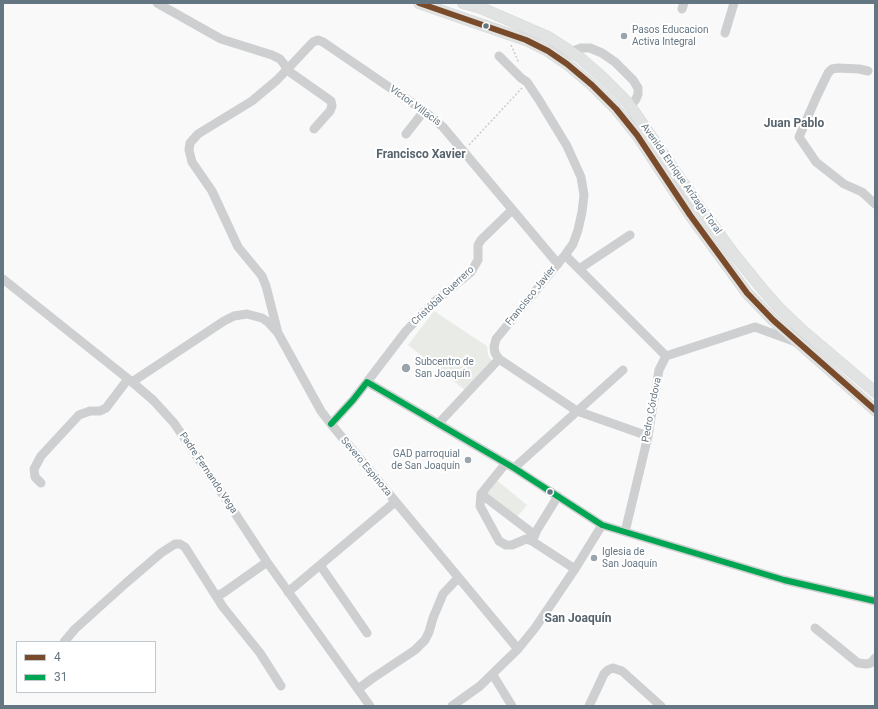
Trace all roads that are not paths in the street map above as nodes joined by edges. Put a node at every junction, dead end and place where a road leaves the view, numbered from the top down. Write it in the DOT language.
graph roads {
  1 [pos="157,3"];
  2 [pos="419,3"];
  3 [pos="463,3"];
  4 [pos="734,3"];
  5 [pos="478,5"];
  6 [pos="443,7"];
  7 [pos="725,33"];
  8 [pos="571,52"];
  9 [pos="499,56"];
  10 [pos="286,70"];
  11 [pos="868,71"];
  12 [pos="630,107"];
  13 [pos="424,111"];
  14 [pos="314,129"];
  15 [pos="406,134"];
  16 [pos="875,204"];
  17 [pos="512,210"];
  18 [pos="630,235"];
  19 [pos="565,255"];
  20 [pos="558,264"];
  21 [pos="579,269"];
  22 [pos="3,279"];
  23 [pos="278,333"];
  24 [pos="800,343"];
  25 [pos="666,356"];
  26 [pos="499,358"];
  27 [pos="623,370"];
  28 [pos="130,380"];
  29 [pos="367,382"];
  30 [pos="875,392"];
  31 [pos="875,410"];
  32 [pos="577,411"];
  33 [pos="439,423"];
  34 [pos="331,424"];
  35 [pos="648,436"];
  36 [pos="510,465"];
  37 [pos="41,483"];
  38 [pos="482,494"];
  39 [pos="558,496"];
  40 [pos="395,502"];
  41 [pos="602,525"];
  42 [pos="625,532"];
  43 [pos="534,538"];
  44 [pos="267,562"];
  45 [pos="320,565"];
  46 [pos="575,569"];
  47 [pos="458,578"];
  48 [pos="288,592"];
  49 [pos="216,596"];
  50 [pos="875,601"];
  51 [pos="815,628"];
  52 [pos="367,632"];
  53 [pos="65,641"];
  54 [pos="518,649"];
  55 [pos="875,658"];
  56 [pos="493,675"];
  57 [pos="281,686"];
  58 [pos="358,689"];
  59 [pos="456,705"];
  60 [pos="370,706"];
  61 [pos="512,706"];
  62 [pos="589,706"];
  63 [pos="661,706"];
  1 -- 10 [label="street"];
  2 -- 6 [label="main road, Avenida Enrique Arízaga Toral"];
  3 -- 5 [label="main road, Avenida Enrique Arízaga Toral"];
  4 -- 7 [label="street"];
  5 -- 8 [label="main road, Avenida Enrique Arízaga Toral"];
  6 -- 24 [label="main road, Avenida Enrique Arízaga Toral"];
  8 -- 12 [label="main road, Avenida Enrique Arízaga Toral"];
  8 -- 12 [label="street"];
  9 -- 19 [label="street, Francisco Javier"];
  10 -- 13 [label="street, Víctor Villacís"];
  10 -- 14 [label="street"];
  10 -- 23 [label="street"];
  11 -- 16 [label="street"];
  12 -- 30 [label="main road, Avenida Enrique Arízaga Toral"];
  13 -- 15 [label="street"];
  13 -- 17 [label="street, Víctor Villacís"];
  17 -- 20 [label="street, Víctor Villacís"];
  17 -- 29 [label="street, Cristóbal Guerrero"];
  18 -- 21 [label="street"];
  19 -- 20 [label="street, Francisco Javier"];
  19 -- 21 [label="street"];
  20 -- 26 [label="street, Francisco Javier"];
  21 -- 25 [label="street"];
  22 -- 28 [label="street, Padre Fernando Vega"];
  23 -- 28 [label="street, Severo Espinoza"];
  23 -- 34 [label="street, Severo Espinoza"];
  24 -- 25 [label="street"];
  24 -- 31 [label="main road, Avenida Enrique Arízaga Toral"];
  25 -- 35 [label="street, Pedro Córdova"];
  26 -- 32 [label="street"];
  26 -- 33 [label="street"];
  27 -- 32 [label="street"];
  28 -- 37 [label="street, Severo Espinoza"];
  28 -- 44 [label="street, Padre Fernando Vega"];
  29 -- 33 [label="street"];
  29 -- 34 [label="street, Cristóbal Guerrero"];
  32 -- 35 [label="street"];
  32 -- 36 [label="street"];
  33 -- 36 [label="street"];
  34 -- 40 [label="street, Severo Espinoza"];
  35 -- 42 [label="street, Pedro Córdova"];
  36 -- 38 [label="street"];
  36 -- 39 [label="street"];
  38 -- 43 [label="street"];
  38 -- 43 [label="street"];
  39 -- 41 [label="street"];
  39 -- 43 [label="street"];
  40 -- 45 [label="street"];
  40 -- 47 [label="street, Severo Espinoza"];
  41 -- 42 [label="street"];
  41 -- 46 [label="street"];
  42 -- 50 [label="street"];
  43 -- 46 [label="street"];
  44 -- 48 [label="street, Padre Fernando Vega"];
  44 -- 49 [label="street"];
  45 -- 48 [label="street"];
  45 -- 52 [label="street"];
  46 -- 54 [label="street"];
  47 -- 54 [label="street, Severo Espinoza"];
  47 -- 58 [label="street"];
  48 -- 58 [label="street, Padre Fernando Vega"];
  49 -- 53 [label="street"];
  49 -- 57 [label="street"];
  51 -- 55 [label="street"];
  54 -- 56 [label="street"];
  56 -- 59 [label="street"];
  56 -- 61 [label="street"];
  58 -- 60 [label="street, Padre Fernando Vega"];
  62 -- 63 [label="street"];
}
